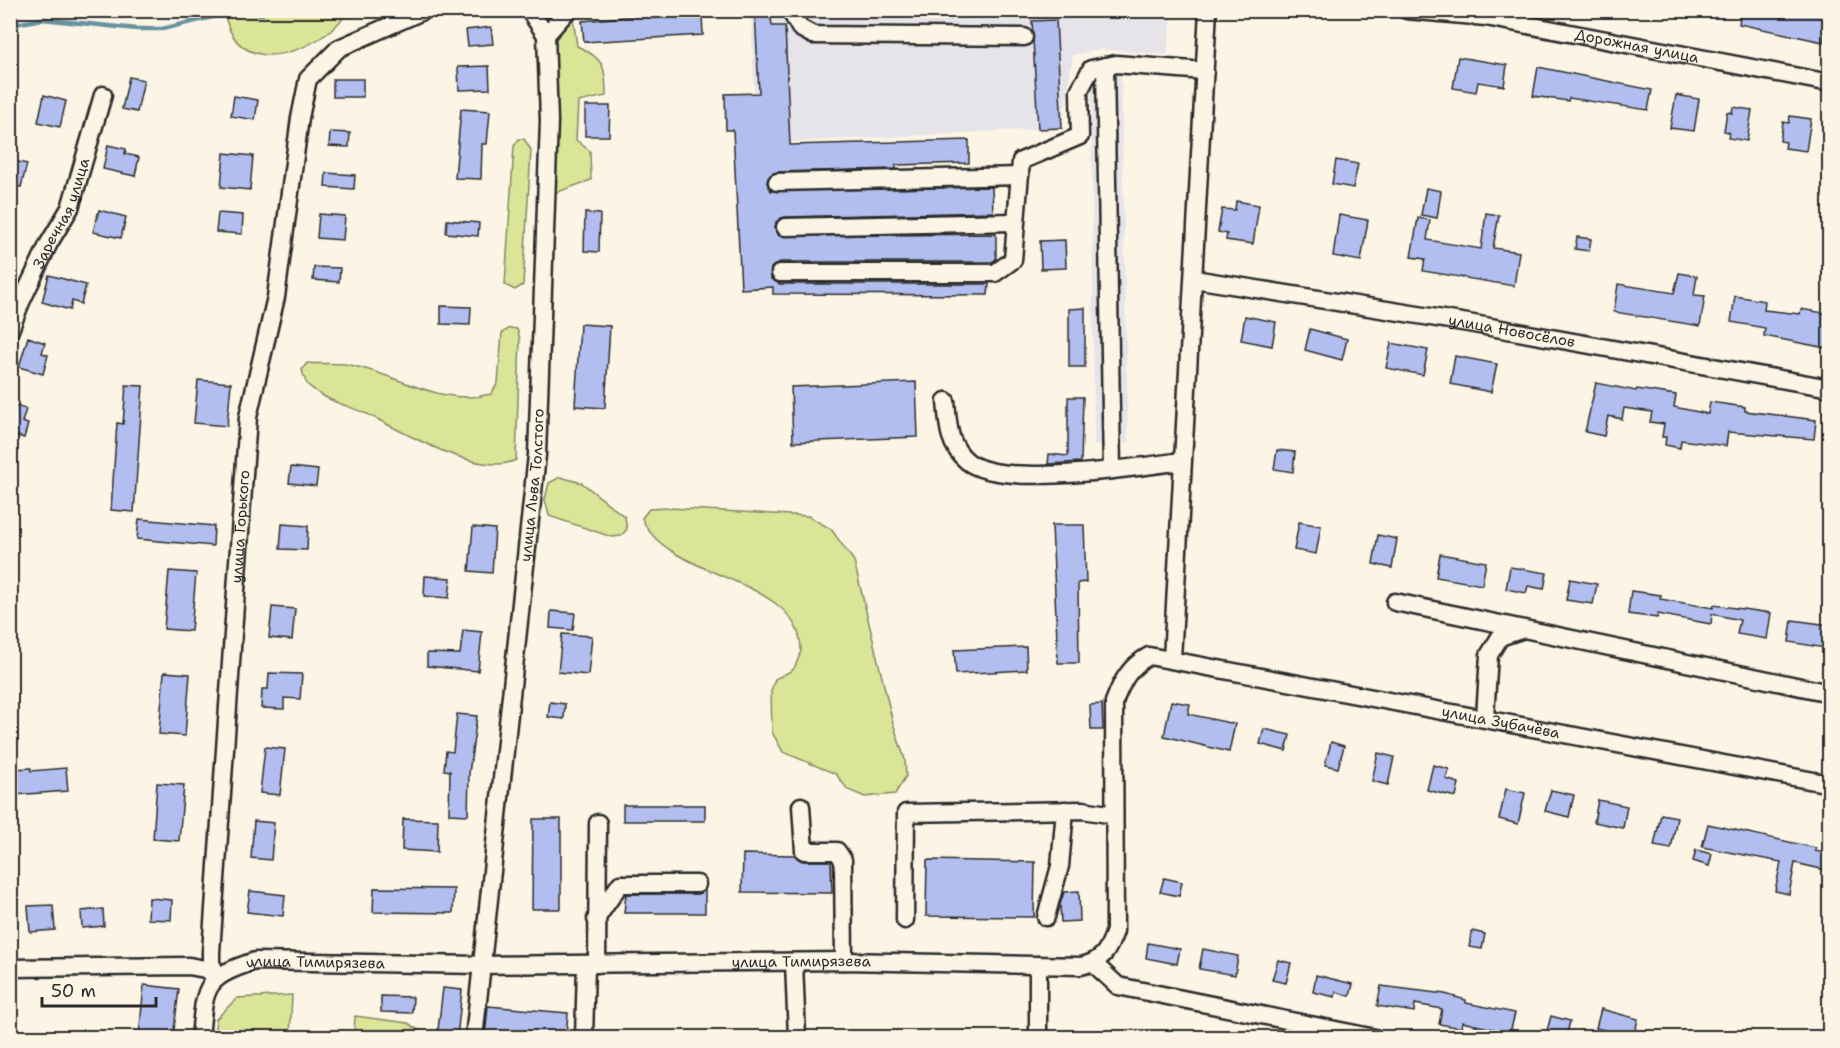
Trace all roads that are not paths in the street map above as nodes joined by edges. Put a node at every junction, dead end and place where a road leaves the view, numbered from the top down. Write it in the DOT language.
graph roads {
  1 [pos="425,10"];
  2 [pos="530,10"];
  3 [pos="568,10"];
  4 [pos="790,10"];
  5 [pos="1208,10"];
  6 [pos="1406,10"];
  7 [pos="1502,15"];
  8 [pos="546,35"];
  9 [pos="1023,38"];
  10 [pos="1105,66"];
  11 [pos="1205,71"];
  12 [pos="1830,83"];
  13 [pos="103,94"];
  14 [pos="1020,176"];
  15 [pos="777,182"];
  16 [pos="1014,222"];
  17 [pos="785,227"];
  18 [pos="780,273"];
  19 [pos="1194,279"];
  20 [pos="10,330"];
  21 [pos="1830,388"];
  22 [pos="946,401"];
  23 [pos="1182,461"];
  24 [pos="1112,470"];
  25 [pos="1395,602"];
  26 [pos="1521,630"];
  27 [pos="1172,659"];
  28 [pos="1830,693"];
  29 [pos="1485,717"];
  30 [pos="1830,784"];
  31 [pos="801,806"];
  32 [pos="1065,810"];
  33 [pos="1114,814"];
  34 [pos="598,823"];
  35 [pos="697,884"];
  36 [pos="1046,917"];
  37 [pos="596,919"];
  38 [pos="906,920"];
  39 [pos="844,961"];
  40 [pos="794,962"];
  41 [pos="1093,963"];
  42 [pos="592,964"];
  43 [pos="480,965"];
  44 [pos="1038,966"];
  45 [pos="10,968"];
  46 [pos="215,979"];
  47 [pos="200,1038"];
  48 [pos="474,1038"];
  49 [pos="584,1038"];
  50 [pos="797,1038"];
  51 [pos="1038,1038"];
  52 [pos="1375,1038"];
  1 -- 46 [label="street, улица Горького"];
  2 -- 8 [label="street"];
  3 -- 8 [label="street"];
  4 -- 9 [label="street"];
  5 -- 11 [label="street"];
  6 -- 7 [label="street, Дорожная улица"];
  7 -- 12 [label="street, Дорожная улица"];
  8 -- 43 [label="street, улица Льва Толстого"];
  10 -- 11 [label="street"];
  10 -- 14 [label="street"];
  10 -- 24 [label="street"];
  11 -- 19 [label="street"];
  13 -- 20 [label="street, Заречная улица"];
  14 -- 15 [label="street"];
  14 -- 16 [label="street"];
  16 -- 17 [label="street"];
  16 -- 18 [label="street"];
  19 -- 21 [label="street, улица Новосёлов"];
  19 -- 23 [label="street"];
  22 -- 24 [label="street"];
  23 -- 24 [label="street"];
  23 -- 27 [label="street"];
  25 -- 26 [label="street"];
  26 -- 28 [label="street"];
  26 -- 29 [label="street"];
  27 -- 29 [label="street, улица Зубачёва"];
  27 -- 33 [label="street, улица Зубачёва"];
  29 -- 30 [label="street, улица Зубачёва"];
  31 -- 39 [label="street"];
  32 -- 33 [label="street"];
  32 -- 36 [label="street"];
  32 -- 38 [label="street"];
  33 -- 41 [label="street, улица Зубачёва"];
  34 -- 37 [label="street"];
  35 -- 37 [label="street"];
  37 -- 42 [label="street"];
  39 -- 40 [label="street, улица Тимирязева"];
  39 -- 44 [label="street, улица Тимирязева"];
  40 -- 42 [label="street, улица Тимирязева"];
  40 -- 50 [label="street"];
  41 -- 44 [label="street, улица Тимирязева"];
  41 -- 52 [label="street"];
  42 -- 43 [label="street, улица Тимирязева"];
  42 -- 49 [label="street"];
  43 -- 46 [label="street, улица Тимирязева"];
  43 -- 48 [label="street, улица Льва Толстого"];
  44 -- 51 [label="street"];
  45 -- 46 [label="street"];
  46 -- 47 [label="street, улица Горького"];
}
